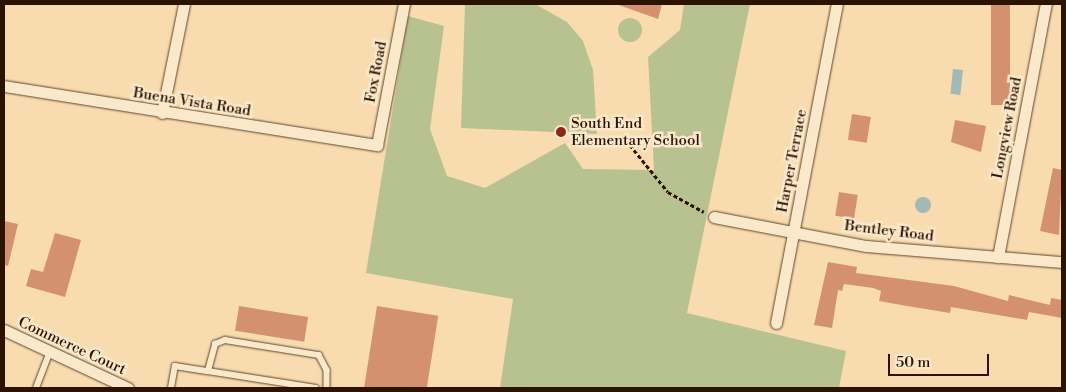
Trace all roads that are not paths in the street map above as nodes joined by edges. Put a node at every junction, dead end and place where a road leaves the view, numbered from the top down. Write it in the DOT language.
graph roads {
  1 [pos="184,4"];
  2 [pos="404,4"];
  3 [pos="837,4"];
  4 [pos="1046,4"];
  5 [pos="4,86"];
  6 [pos="162,113"];
  7 [pos="376,146"];
  8 [pos="714,217"];
  9 [pos="794,232"];
  10 [pos="998,257"];
  11 [pos="1062,262"];
  12 [pos="776,323"];
  13 [pos="4,330"];
  14 [pos="49,354"];
  15 [pos="208,371"];
  16 [pos="36,388"];
  17 [pos="128,388"];
  18 [pos="172,388"];
  19 [pos="316,388"];
  20 [pos="327,388"];
  1 -- 6 [label="street"];
  2 -- 7 [label="street, Fox Road"];
  3 -- 9 [label="street, Harper Terrace"];
  4 -- 10 [label="street, Longview Road"];
  5 -- 6 [label="street, Buena Vista Road"];
  6 -- 7 [label="street, Buena Vista Road"];
  8 -- 9 [label="street, Bentley Road"];
  9 -- 10 [label="street, Bentley Road"];
  9 -- 12 [label="street, Harper Terrace"];
  10 -- 11 [label="street, Bentley Road"];
  13 -- 14 [label="street, Commerce Court"];
  14 -- 16 [label="lane"];
  14 -- 17 [label="street, Commerce Court"];
  15 -- 18 [label="lane"];
  15 -- 19 [label="lane"];
  15 -- 20 [label="lane"];
}
